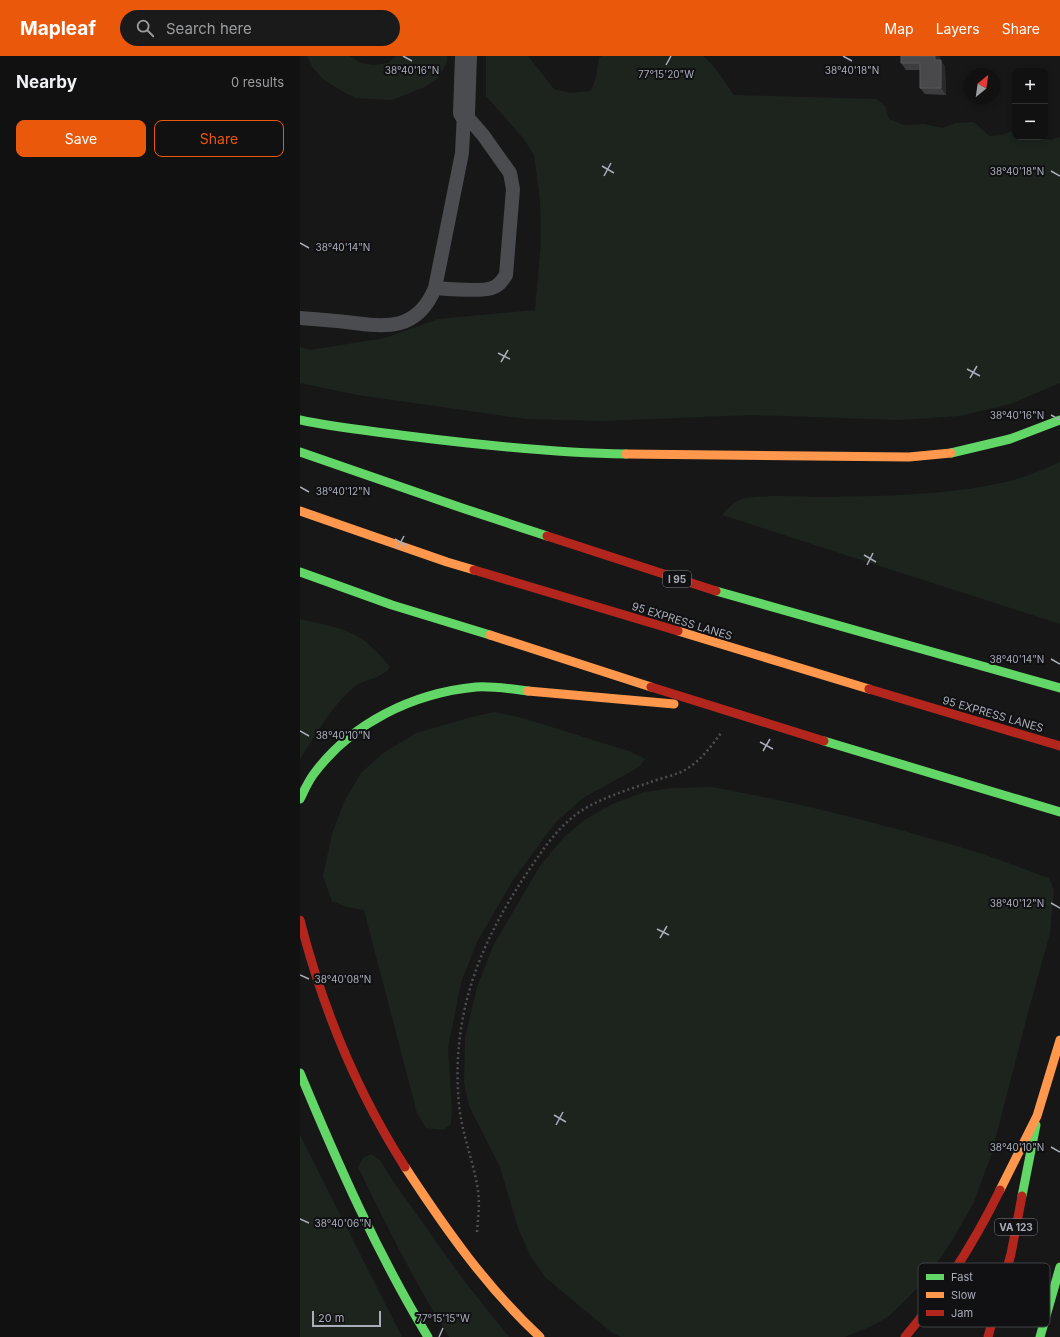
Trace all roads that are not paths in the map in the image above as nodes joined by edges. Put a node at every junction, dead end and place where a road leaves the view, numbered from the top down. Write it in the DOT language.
graph roads {
  1 [pos="466,56"];
  2 [pos="464,113"];
  3 [pos="435,288"];
  4 [pos="300,318"];
  5 [pos="300,420"];
  6 [pos="1060,420"];
  7 [pos="300,452"];
  8 [pos="300,512"];
  9 [pos="300,572"];
  10 [pos="963,662"];
  11 [pos="1060,682"];
  12 [pos="1060,688"];
  13 [pos="719,709"];
  14 [pos="1060,746"];
  15 [pos="300,799"];
  16 [pos="1060,812"];
  17 [pos="300,920"];
  18 [pos="1060,1040"];
  19 [pos="300,1072"];
  20 [pos="1037,1116"];
  21 [pos="960,1263"];
  22 [pos="1009,1263"];
  23 [pos="1060,1267"];
  24 [pos="1050,1302"];
  25 [pos="918,1322"];
  26 [pos="991,1327"];
  27 [pos="1043,1327"];
  28 [pos="428,1337"];
  29 [pos="540,1337"];
  30 [pos="905,1337"];
  31 [pos="988,1337"];
  32 [pos="1040,1337"];
  1 -- 2 [label="street"];
  2 -- 3 [label="lane"];
  2 -- 3 [label="lane"];
  3 -- 4 [label="lane"];
  5 -- 6 [label="main road"];
  7 -- 10 [label="main road, I 95"];
  8 -- 14 [label="main road, 95 EXPRESS LANES"];
  9 -- 13 [label="main road"];
  10 -- 11 [label="main road"];
  10 -- 12 [label="main road, I 95"];
  13 -- 15 [label="main road"];
  13 -- 16 [label="main road"];
  17 -- 29 [label="main road"];
  18 -- 20 [label="main road, VA 123"];
  19 -- 28 [label="main road"];
  20 -- 21 [label="main road"];
  20 -- 22 [label="main road, VA 123"];
  23 -- 24 [label="main road"];
  25 -- 30 [label="main road"];
  26 -- 31 [label="main road, VA 123"];
  27 -- 32 [label="main road"];
}
